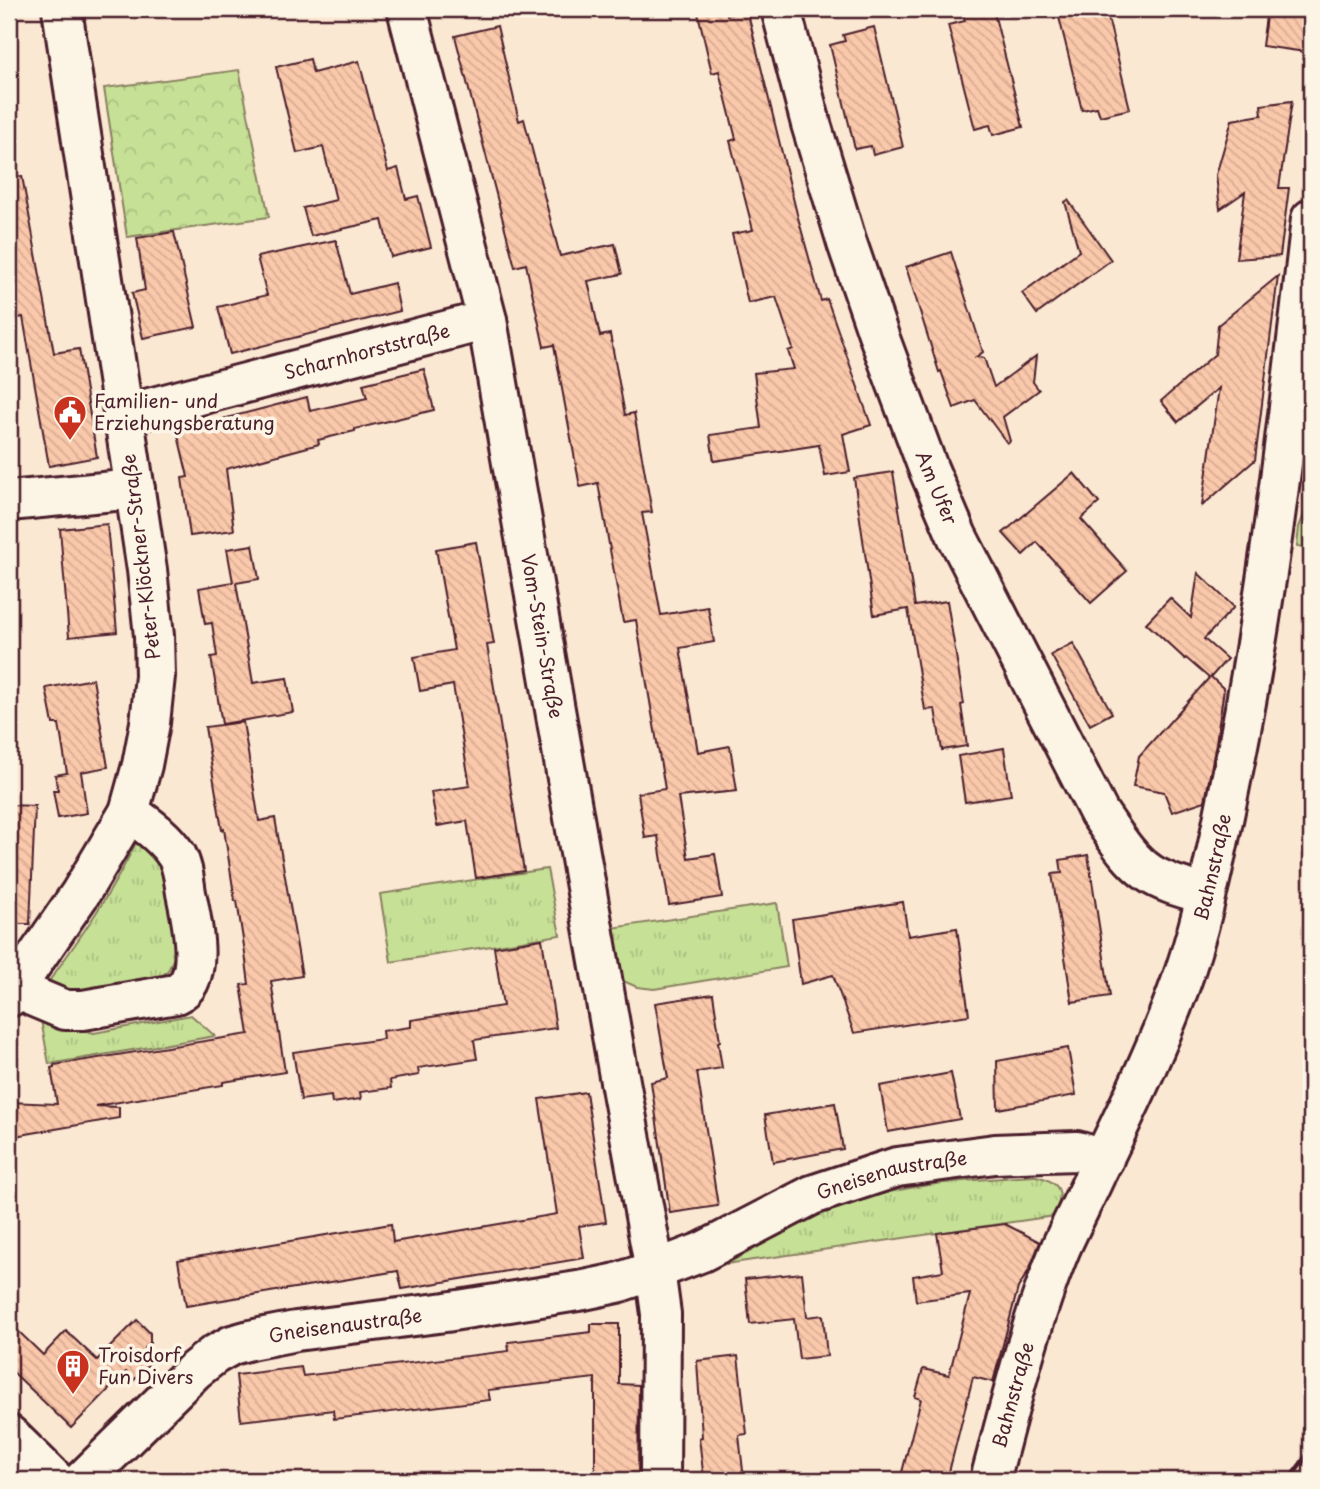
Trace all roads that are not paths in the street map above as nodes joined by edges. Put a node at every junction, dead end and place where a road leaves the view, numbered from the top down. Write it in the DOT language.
graph roads {
  1 [pos="62,9"];
  2 [pos="407,9"];
  3 [pos="781,9"];
  4 [pos="1311,219"];
  5 [pos="487,320"];
  6 [pos="124,415"];
  7 [pos="1298,442"];
  8 [pos="135,489"];
  9 [pos="9,501"];
  10 [pos="129,812"];
  11 [pos="1206,895"];
  12 [pos="12,991"];
  13 [pos="1104,1159"];
  14 [pos="655,1270"];
  15 [pos="9,1436"];
  16 [pos="55,1480"];
  17 [pos="83,1480"];
  18 [pos="660,1480"];
  19 [pos="990,1480"];
  1 -- 6 [label="street, Peter-Klöckner-Straße"];
  2 -- 5 [label="street, Vom-Stein-Straße"];
  3 -- 11 [label="street, Am Ufer"];
  4 -- 7 [label="street, Bahnstraße"];
  5 -- 6 [label="street, Scharnhorststraße"];
  5 -- 14 [label="street, Vom-Stein-Straße"];
  6 -- 8 [label="street, Peter-Klöckner-Straße"];
  7 -- 11 [label="street, Bahnstraße"];
  8 -- 9 [label="street"];
  8 -- 10 [label="street, Peter-Klöckner-Straße"];
  10 -- 12 [label="street, Peter-Klöckner-Straße"];
  10 -- 12 [label="street, Peter-Klöckner-Straße"];
  11 -- 13 [label="street, Bahnstraße"];
  13 -- 14 [label="street, Gneisenaustraße"];
  13 -- 19 [label="street, Bahnstraße"];
  14 -- 17 [label="street, Gneisenaustraße"];
  14 -- 18 [label="street"];
  15 -- 16 [label="street"];
}
